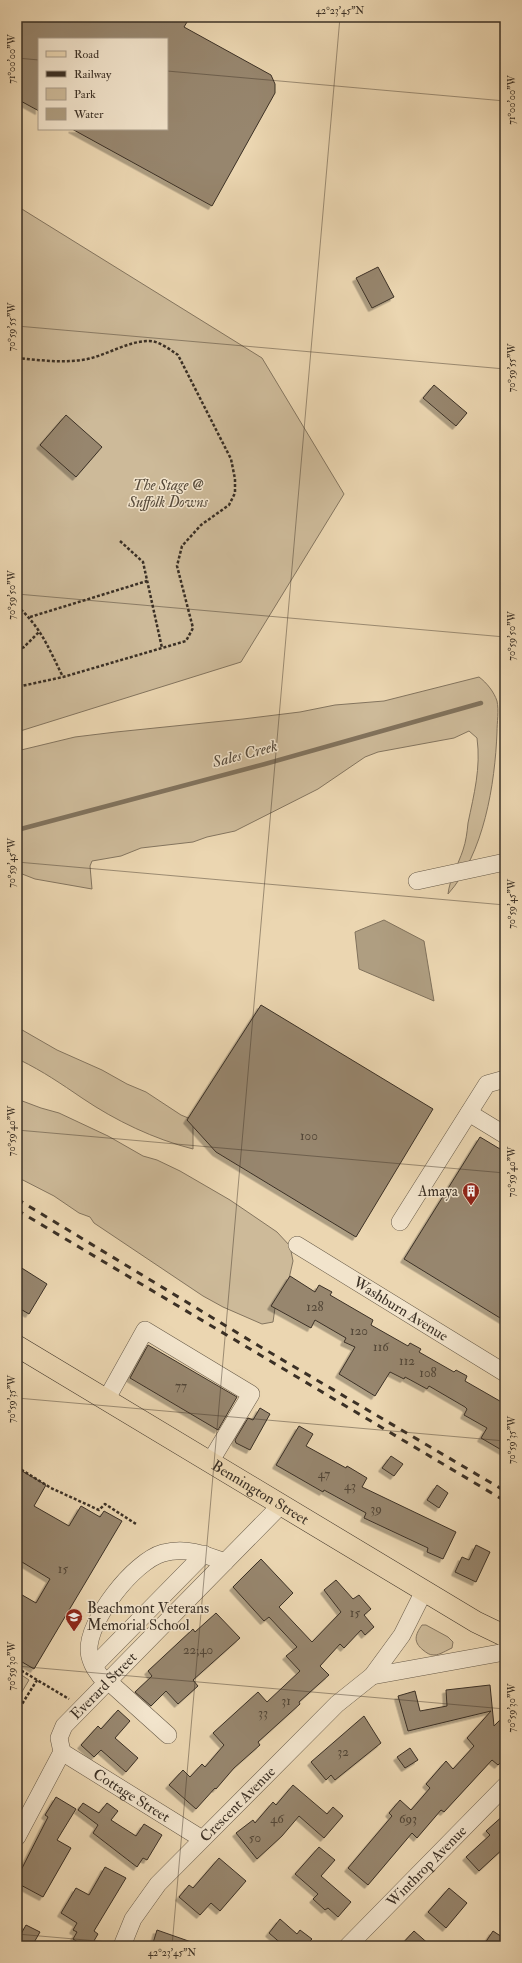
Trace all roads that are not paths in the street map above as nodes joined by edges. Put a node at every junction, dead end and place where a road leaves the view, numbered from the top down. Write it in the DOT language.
graph roads {
  1 [pos="505,862"];
  2 [pos="417,881"];
  3 [pos="505,1079"];
  4 [pos="469,1113"];
  5 [pos="505,1136"];
  6 [pos="400,1222"];
  7 [pos="297,1245"];
  8 [pos="17,1346"];
  9 [pos="505,1373"];
  10 [pos="106,1400"];
  11 [pos="210,1462"];
  12 [pos="281,1505"];
  13 [pos="204,1554"];
  14 [pos="225,1562"];
  15 [pos="424,1591"];
  16 [pos="505,1636"];
  17 [pos="505,1652"];
  18 [pos="94,1666"];
  19 [pos="372,1676"];
  20 [pos="107,1682"];
  21 [pos="168,1735"];
  22 [pos="62,1752"];
  23 [pos="505,1786"];
  24 [pos="17,1837"];
  25 [pos="202,1839"];
  26 [pos="122,1946"];
  27 [pos="348,1946"];
  1 -- 2 [label="street"];
  3 -- 4 [label="street"];
  4 -- 5 [label="street"];
  4 -- 6 [label="street"];
  7 -- 9 [label="street, Washburn Avenue"];
  8 -- 10 [label="main road, Bennington Street"];
  10 -- 11 [label="main road, Bennington Street"];
  10 -- 11 [label="street"];
  11 -- 12 [label="main road, Bennington Street"];
  12 -- 14 [label="street, Everard Street"];
  12 -- 15 [label="main road, Bennington Street"];
  13 -- 14 [label="street"];
  13 -- 18 [label="street"];
  13 -- 18 [label="street"];
  14 -- 20 [label="street, Everard Street"];
  15 -- 16 [label="main road, Bennington Street"];
  15 -- 19 [label="street, Crescent Avenue"];
  17 -- 19 [label="street, Crescent Avenue"];
  18 -- 20 [label="street"];
  19 -- 25 [label="street, Crescent Avenue"];
  20 -- 21 [label="street"];
  20 -- 22 [label="street, Everard Street"];
  22 -- 24 [label="street"];
  22 -- 25 [label="street, Cottage Street"];
  23 -- 27 [label="street, Winthrop Avenue"];
  25 -- 26 [label="street, Crescent Avenue"];
}
